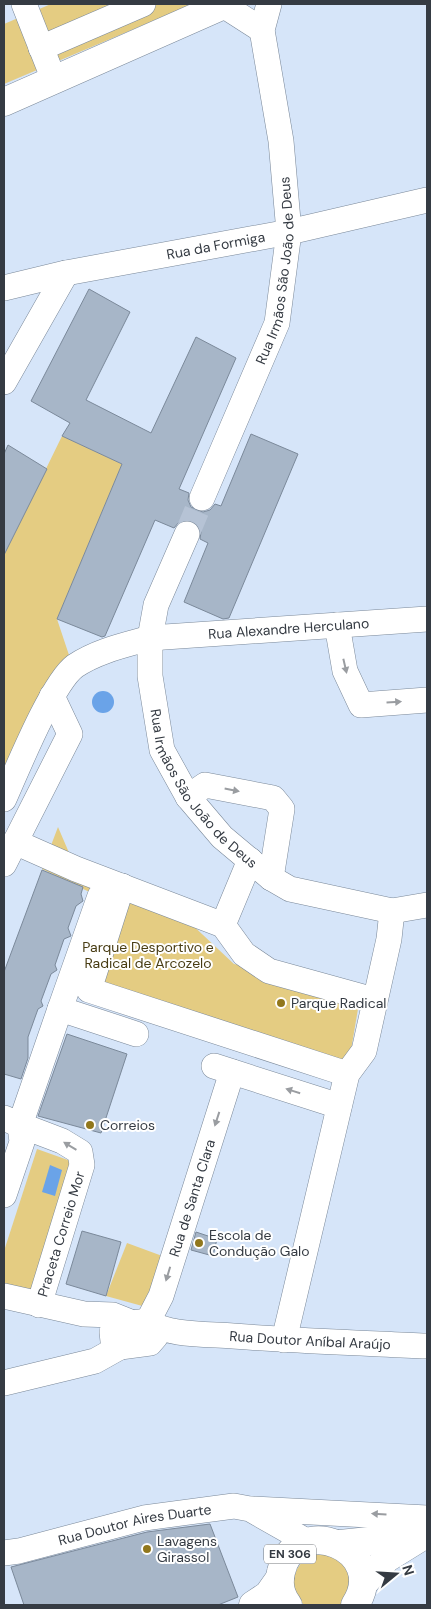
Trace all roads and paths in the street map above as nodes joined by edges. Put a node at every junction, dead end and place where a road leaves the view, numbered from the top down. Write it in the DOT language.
graph roads {
  1 [pos="24,4"];
  2 [pos="143,4"];
  3 [pos="225,4"];
  4 [pos="269,4"];
  5 [pos="262,30"];
  6 [pos="41,48"];
  7 [pos="54,80"];
  8 [pos="4,102"];
  9 [pos="427,200"];
  10 [pos="289,232"];
  11 [pos="66,273"];
  12 [pos="4,288"];
  13 [pos="4,382"];
  14 [pos="202,498"];
  15 [pos="187,534"];
  16 [pos="427,619"];
  17 [pos="337,625"];
  18 [pos="150,638"];
  19 [pos="52,696"];
  20 [pos="427,700"];
  21 [pos="188,797"];
  22 [pos="4,798"];
  23 [pos="15,842"];
  24 [pos="250,860"];
  25 [pos="4,864"];
  26 [pos="271,878"];
  27 [pos="111,891"];
  28 [pos="427,905"];
  29 [pos="392,911"];
  30 [pos="223,925"];
  31 [pos="374,1000"];
  32 [pos="60,1009"];
  33 [pos="136,1034"];
  34 [pos="347,1074"];
  35 [pos="340,1106"];
  36 [pos="12,1122"];
  37 [pos="4,1195"];
  38 [pos="4,1296"];
  39 [pos="39,1305"];
  40 [pos="137,1331"];
  41 [pos="284,1340"];
  42 [pos="427,1346"];
  43 [pos="4,1383"];
  44 [pos="257,1512"];
  45 [pos="427,1518"];
  46 [pos="427,1526"];
  47 [pos="427,1534"];
  48 [pos="308,1542"];
  49 [pos="340,1544"];
  50 [pos="4,1553"];
  51 [pos="282,1570"];
  52 [pos="359,1595"];
  53 [pos="253,1605"];
  54 [pos="288,1605"];
  1 -- 6 [label="street"];
  2 -- 6 [label="street"];
  3 -- 5 [label="street"];
  3 -- 7 [label="main road"];
  4 -- 5 [label="street, Rua Irmãos São João de Deus"];
  5 -- 10 [label="street, Rua Irmãos São João de Deus"];
  6 -- 7 [label="street"];
  7 -- 8 [label="main road"];
  9 -- 10 [label="street, Rua da Formiga"];
  10 -- 11 [label="street, Rua da Formiga"];
  10 -- 14 [label="street, Rua Irmãos São João de Deus"];
  11 -- 12 [label="street, Rua da Formiga"];
  11 -- 13 [label="street"];
  15 -- 18 [label="street, Rua Irmãos São João de Deus"];
  16 -- 17 [label="street, Rua Alexandre Herculano"];
  17 -- 18 [label="street, Rua Alexandre Herculano"];
  17 -- 20 [label="street, one-way"];
  18 -- 19 [label="street, Rua Alexandre Herculano"];
  18 -- 21 [label="street, Rua Irmãos São João de Deus"];
  19 -- 22 [label="street, Rua Alexandre Herculano"];
  19 -- 23 [label="street"];
  21 -- 24 [label="street, Rua Irmãos São João de Deus"];
  21 -- 26 [label="street, one-way"];
  23 -- 25 [label="street"];
  23 -- 27 [label="street"];
  24 -- 26 [label="street, Rua Irmãos São João de Deus"];
  24 -- 30 [label="street"];
  26 -- 29 [label="street, Rua Irmãos São João de Deus"];
  27 -- 30 [label="street"];
  27 -- 32 [label="street"];
  27 -- 34 [label="street"];
  28 -- 29 [label="street, Rua Irmãos São João de Deus"];
  29 -- 31 [label="street"];
  30 -- 31 [label="street"];
  31 -- 34 [label="street"];
  32 -- 33 [label="street"];
  32 -- 36 [label="street"];
  34 -- 35 [label="street"];
  35 -- 40 [label="street, Rua de Santa Clara, one-way"];
  35 -- 41 [label="street"];
  36 -- 37 [label="street"];
  39 -- 36 [label="street, Praceta Correio Mor, one-way"];
  38 -- 39 [label="street"];
  39 -- 40 [label="street"];
  40 -- 41 [label="street, Rua Doutor Aníbal Araújo"];
  40 -- 43 [label="street"];
  41 -- 42 [label="street, Rua Doutor Aníbal Araújo"];
  45 -- 44 [label="street, one-way"];
  44 -- 48 [label="street, Rua Doutor Aires Duarte"];
  44 -- 50 [label="street, Rua Doutor Aires Duarte"];
  44 -- 51 [label="street"];
  46 -- 49 [label="main road, EN 306"];
  47 -- 52 [label="main road"];
  48 -- 49 [label="main road, EN 306"];
  48 -- 51 [label="main road, EN 306"];
  49 -- 52 [label="main road"];
  51 -- 53 [label="main road, EN 306"];
  51 -- 54 [label="main road, EN 306"];
}
